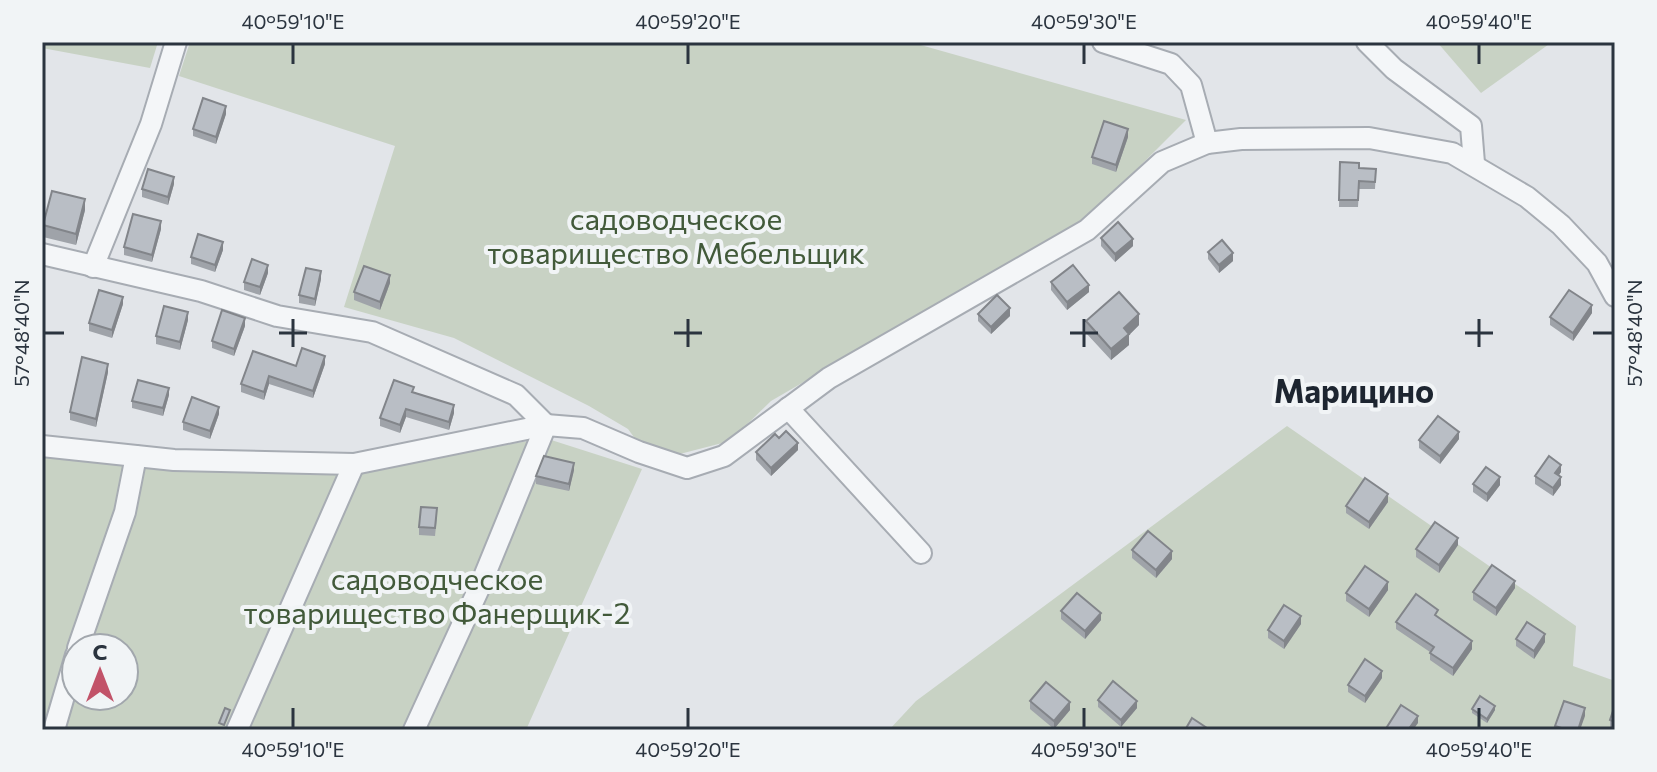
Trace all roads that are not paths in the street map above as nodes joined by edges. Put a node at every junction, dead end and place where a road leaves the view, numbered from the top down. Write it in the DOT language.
graph roads {
  1 [pos="176,42"];
  2 [pos="1103,42"];
  3 [pos="1367,42"];
  4 [pos="1207,143"];
  5 [pos="1474,163"];
  6 [pos="42,254"];
  7 [pos="93,267"];
  8 [pos="1615,296"];
  9 [pos="788,408"];
  10 [pos="546,425"];
  11 [pos="42,446"];
  12 [pos="136,456"];
  13 [pos="354,464"];
  14 [pos="921,553"];
  15 [pos="84,632"];
  16 [pos="60,710"];
  17 [pos="54,730"];
  18 [pos="237,730"];
  19 [pos="414,730"];
  1 -- 7 [label="street"];
  2 -- 4 [label="street"];
  3 -- 5 [label="street"];
  4 -- 5 [label="street"];
  4 -- 9 [label="street"];
  5 -- 8 [label="street"];
  6 -- 7 [label="street"];
  7 -- 10 [label="street"];
  9 -- 10 [label="street"];
  9 -- 14 [label="street"];
  10 -- 13 [label="street"];
  10 -- 19 [label="street"];
  11 -- 12 [label="street"];
  12 -- 13 [label="street"];
  12 -- 15 [label="street"];
  13 -- 18 [label="street"];
  16 -- 17 [label="street"];
}
